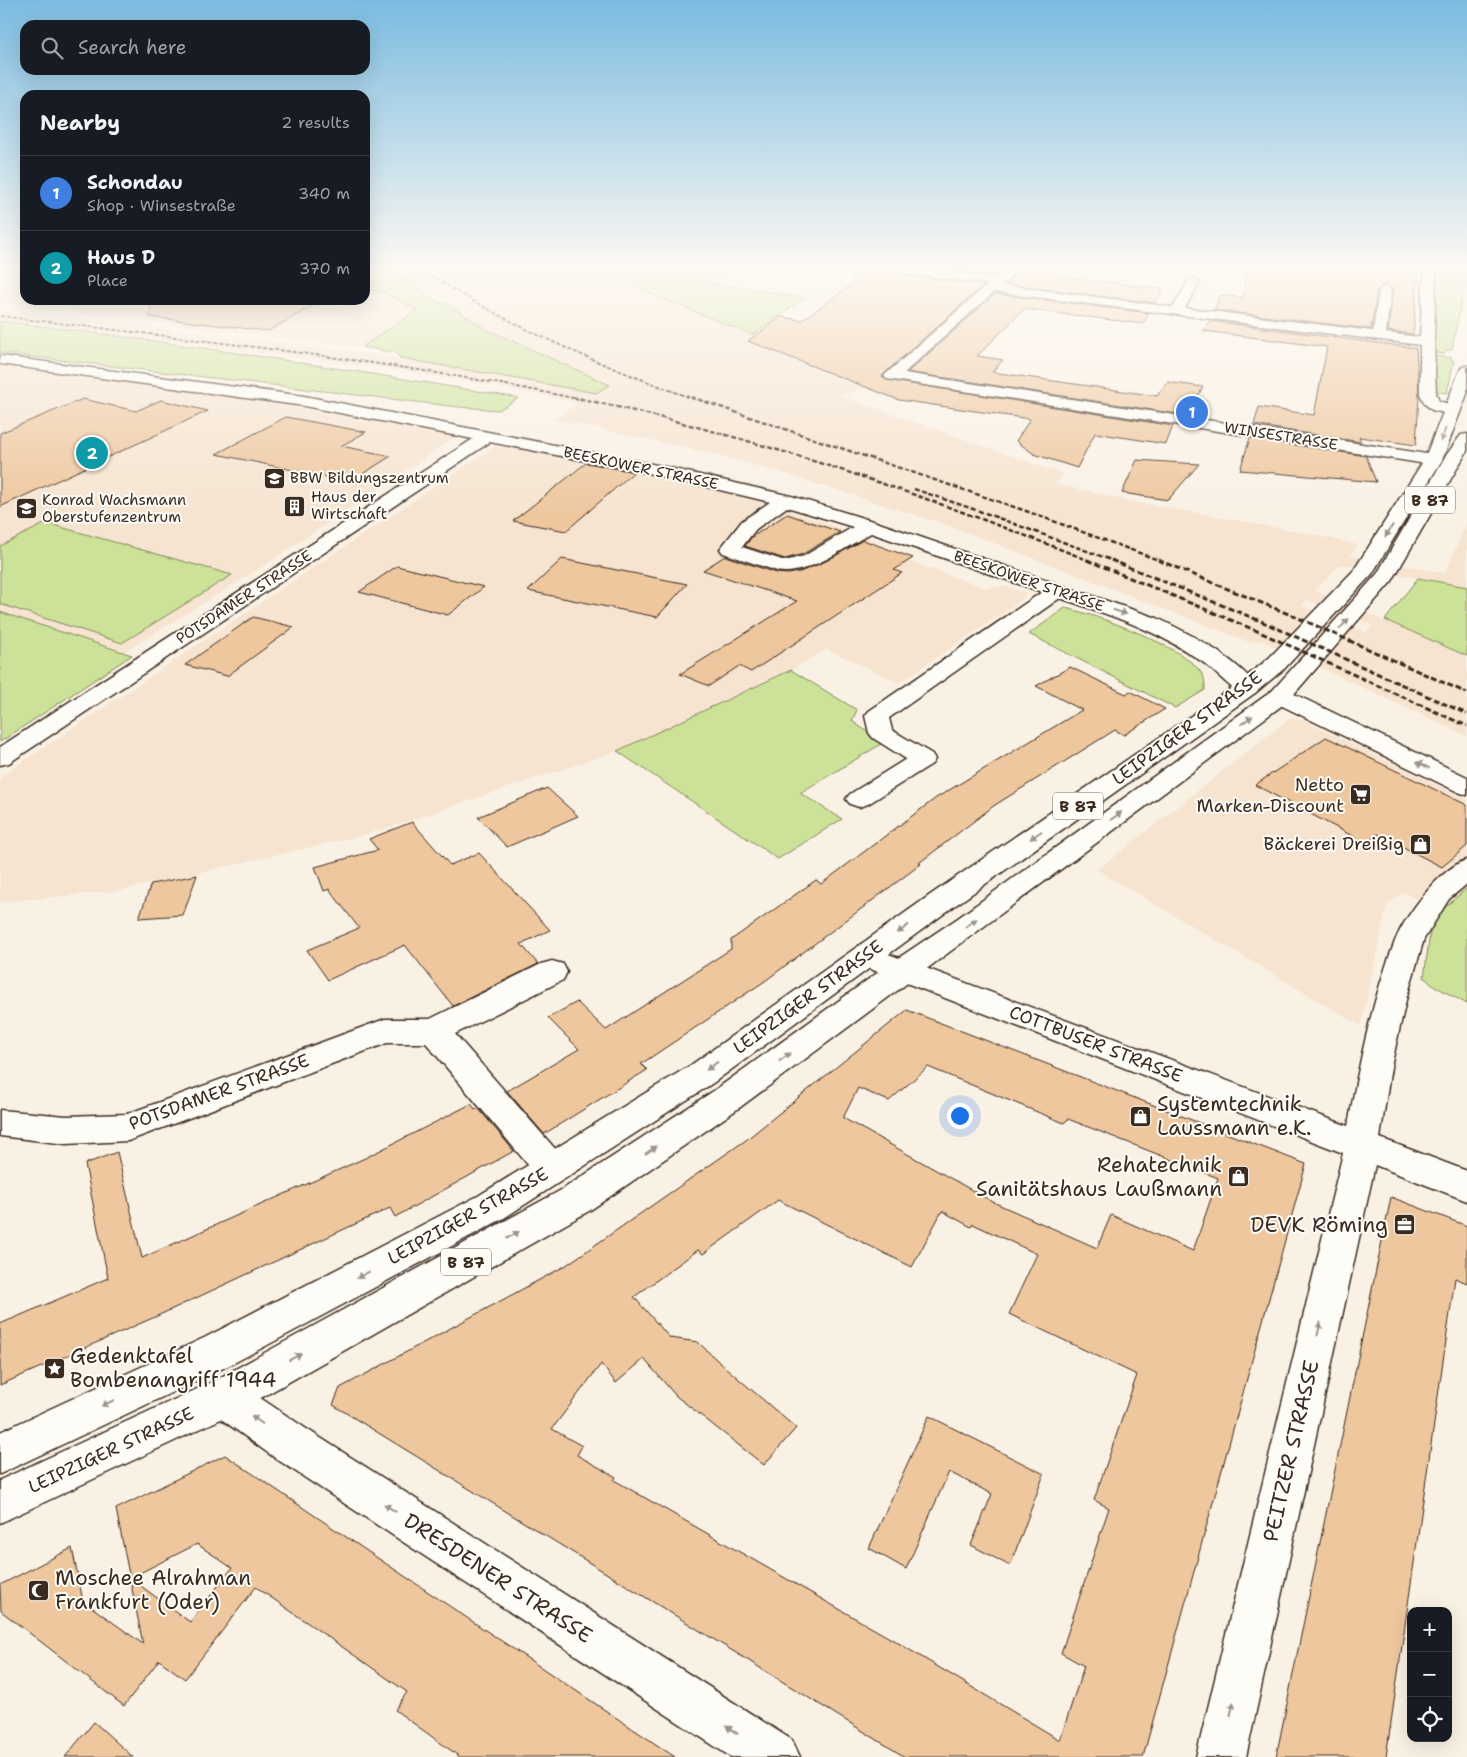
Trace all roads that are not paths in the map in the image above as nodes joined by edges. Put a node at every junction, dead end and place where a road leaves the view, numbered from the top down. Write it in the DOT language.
graph roads {
  1 [pos="920,351"];
  2 [pos="1427,351"];
  3 [pos="0,360"];
  4 [pos="1466,380"];
  5 [pos="1452,410"];
  6 [pos="489,436"];
  7 [pos="1467,439"];
  8 [pos="1433,460"];
  9 [pos="785,500"];
  10 [pos="869,526"];
  11 [pos="1057,591"];
  12 [pos="1247,688"];
  13 [pos="1280,696"];
  14 [pos="0,758"];
  15 [pos="1467,787"];
  16 [pos="859,799"];
  17 [pos="1467,869"];
  18 [pos="865,956"];
  19 [pos="902,970"];
  20 [pos="552,972"];
  21 [pos="434,1031"];
  22 [pos="0,1123"];
  23 [pos="1362,1145"];
  24 [pos="552,1169"];
  25 [pos="1467,1186"];
  26 [pos="224,1397"];
  27 [pos="0,1453"];
  28 [pos="0,1502"];
  29 [pos="773,1757"];
  30 [pos="1221,1757"];
  1 -- 8 [label="street, WINSESTRASSE"];
  2 -- 5 [label="street"];
  3 -- 6 [label="street, BEESKOWER STRASSE"];
  4 -- 5 [label="street, LEIPZIGER STRASSE / B 87"];
  5 -- 8 [label="street, LEIPZIGER STRASSE / B 87, one-way"];
  6 -- 9 [label="street, BEESKOWER STRASSE"];
  6 -- 14 [label="street, POTSDAMER STRASSE"];
  13 -- 7 [label="street, LEIPZIGER STRASSE / B 87, one-way"];
  8 -- 12 [label="street, LEIPZIGER STRASSE / B 87, one-way"];
  9 -- 10 [label="street, BEESKOWER STRASSE"];
  9 -- 10 [label="street"];
  10 -- 11 [label="street, BEESKOWER STRASSE"];
  11 -- 12 [label="street, BEESKOWER STRASSE, one-way"];
  11 -- 16 [label="street"];
  12 -- 18 [label="street, LEIPZIGER STRASSE / B 87, one-way"];
  15 -- 13 [label="street, one-way"];
  19 -- 13 [label="street, LEIPZIGER STRASSE / B 87, one-way"];
  17 -- 23 [label="street, PEITZER STRASSE"];
  18 -- 19 [label="street, COTTBUSER STRASSE"];
  18 -- 24 [label="street, LEIPZIGER STRASSE / B 87, one-way"];
  19 -- 23 [label="street, COTTBUSER STRASSE"];
  26 -- 19 [label="street, LEIPZIGER STRASSE / B 87, one-way"];
  20 -- 21 [label="street"];
  21 -- 22 [label="street, POTSDAMER STRASSE"];
  21 -- 24 [label="street"];
  23 -- 25 [label="street, COTTBUSER STRASSE"];
  30 -- 23 [label="street, PEITZER STRASSE, one-way"];
  24 -- 27 [label="street, LEIPZIGER STRASSE / B 87, one-way"];
  26 -- 28 [label="street, LEIPZIGER STRASSE / B 87"];
  29 -- 26 [label="street, DRESDENER STRASSE, one-way"];
}
